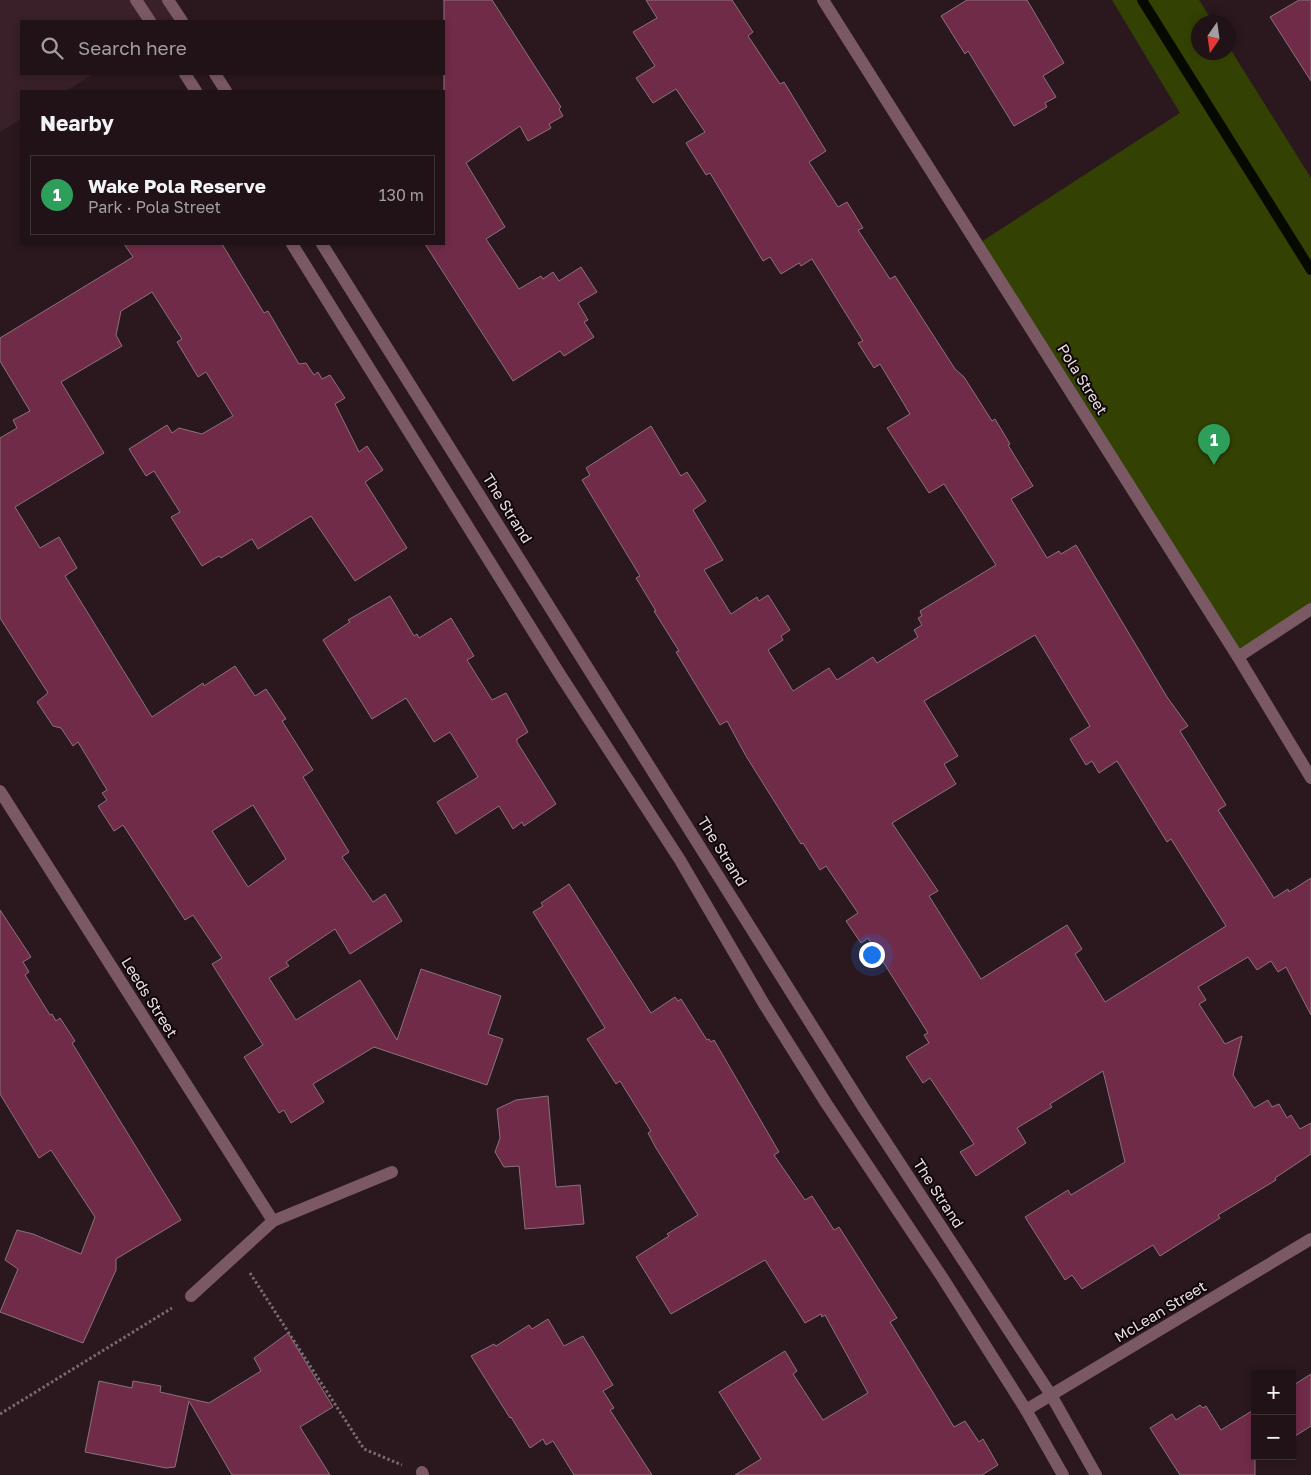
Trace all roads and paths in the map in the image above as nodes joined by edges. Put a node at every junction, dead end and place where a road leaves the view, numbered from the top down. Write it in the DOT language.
graph roads {
  1 [pos="136,0"];
  2 [pos="168,0"];
  3 [pos="823,0"];
  4 [pos="149,20"];
  5 [pos="181,20"];
  6 [pos="186,75"];
  7 [pos="216,75"];
  8 [pos="195,90"];
  9 [pos="225,90"];
  10 [pos="293,245"];
  11 [pos="323,245"];
  12 [pos="1311,609"];
  13 [pos="1238,657"];
  14 [pos="1311,778"];
  15 [pos="0,791"];
  16 [pos="392,1172"];
  17 [pos="273,1221"];
  18 [pos="1311,1239"];
  19 [pos="237,1254"];
  20 [pos="192,1296"];
  21 [pos="1051,1395"];
  22 [pos="1026,1410"];
  23 [pos="0,1414"];
  24 [pos="422,1474"];
  25 [pos="1064,1475"];
  26 [pos="1096,1475"];
  1 -- 4 [label="street"];
  2 -- 5 [label="street"];
  3 -- 13 [label="street, Pola Street"];
  6 -- 8 [label="street"];
  7 -- 9 [label="street"];
  10 -- 22 [label="street"];
  11 -- 21 [label="street, The Strand"];
  12 -- 13 [label="street"];
  13 -- 14 [label="street, Pola Street"];
  15 -- 17 [label="street, Leeds Street"];
  16 -- 17 [label="street"];
  17 -- 19 [label="street"];
  18 -- 21 [label="street, McLean Street"];
  19 -- 20 [label="street"];
  19 -- 24 [label="path"];
  20 -- 23 [label="path"];
  21 -- 22 [label="street, McLean Street"];
  21 -- 26 [label="street, The Strand"];
  22 -- 25 [label="street"];
}
